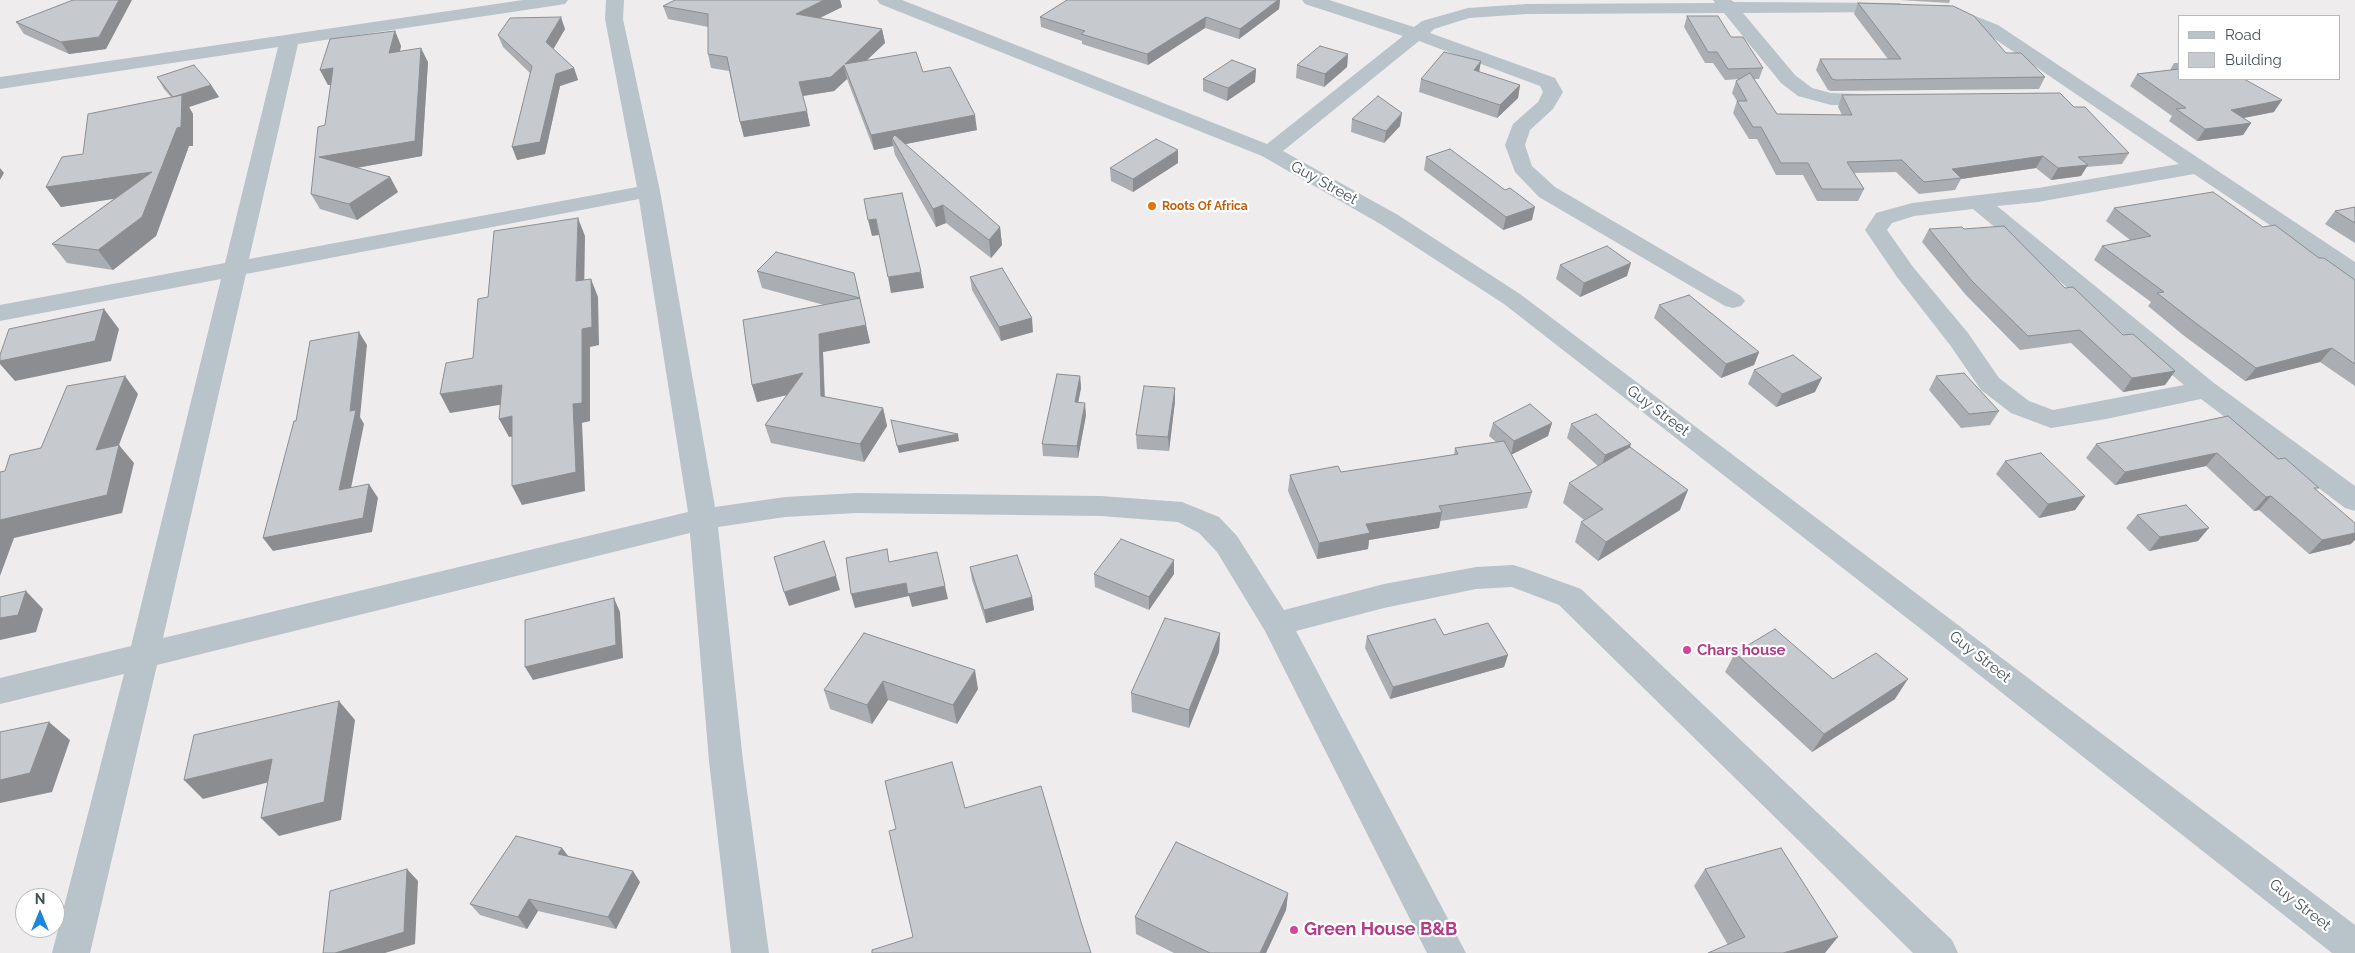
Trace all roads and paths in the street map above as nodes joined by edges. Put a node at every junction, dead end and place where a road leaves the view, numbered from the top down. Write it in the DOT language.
graph roads {
  1 [pos="559,0"];
  2 [pos="615,0"];
  3 [pos="886,0"];
  4 [pos="1311,0"];
  5 [pos="1726,4"];
  6 [pos="1416,34"];
  7 [pos="289,41"];
  8 [pos="0,83"];
  9 [pos="2062,96"];
  10 [pos="2091,96"];
  11 [pos="1896,98"];
  12 [pos="1269,152"];
  13 [pos="2197,167"];
  14 [pos="649,191"];
  15 [pos="1978,202"];
  16 [pos="234,270"];
  17 [pos="2355,272"];
  18 [pos="1733,301"];
  19 [pos="0,313"];
  20 [pos="2205,389"];
  21 [pos="2355,501"];
  22 [pos="702,519"];
  23 [pos="1277,624"];
  24 [pos="144,655"];
  25 [pos="0,691"];
  26 [pos="2355,948"];
  27 [pos="72,953"];
  28 [pos="750,953"];
  29 [pos="1447,953"];
  30 [pos="1939,953"];
  1 -- 7 [label="street"];
  2 -- 14 [label="street"];
  3 -- 12 [label="street, Guy Street"];
  4 -- 6 [label="street"];
  5 -- 6 [label="street"];
  5 -- 10 [label="street"];
  5 -- 11 [label="street"];
  6 -- 12 [label="street"];
  6 -- 18 [label="street"];
  7 -- 8 [label="street"];
  7 -- 16 [label="street"];
  9 -- 10 [label="street"];
  10 -- 13 [label="street"];
  12 -- 26 [label="street, Guy Street"];
  13 -- 15 [label="street"];
  13 -- 17 [label="street"];
  14 -- 16 [label="street"];
  14 -- 22 [label="street"];
  15 -- 20 [label="street"];
  15 -- 20 [label="street"];
  16 -- 19 [label="street"];
  16 -- 24 [label="street"];
  20 -- 21 [label="street"];
  22 -- 23 [label="street"];
  22 -- 24 [label="street"];
  22 -- 28 [label="street"];
  23 -- 29 [label="street"];
  23 -- 30 [label="street"];
  24 -- 25 [label="street"];
  24 -- 27 [label="street"];
}
